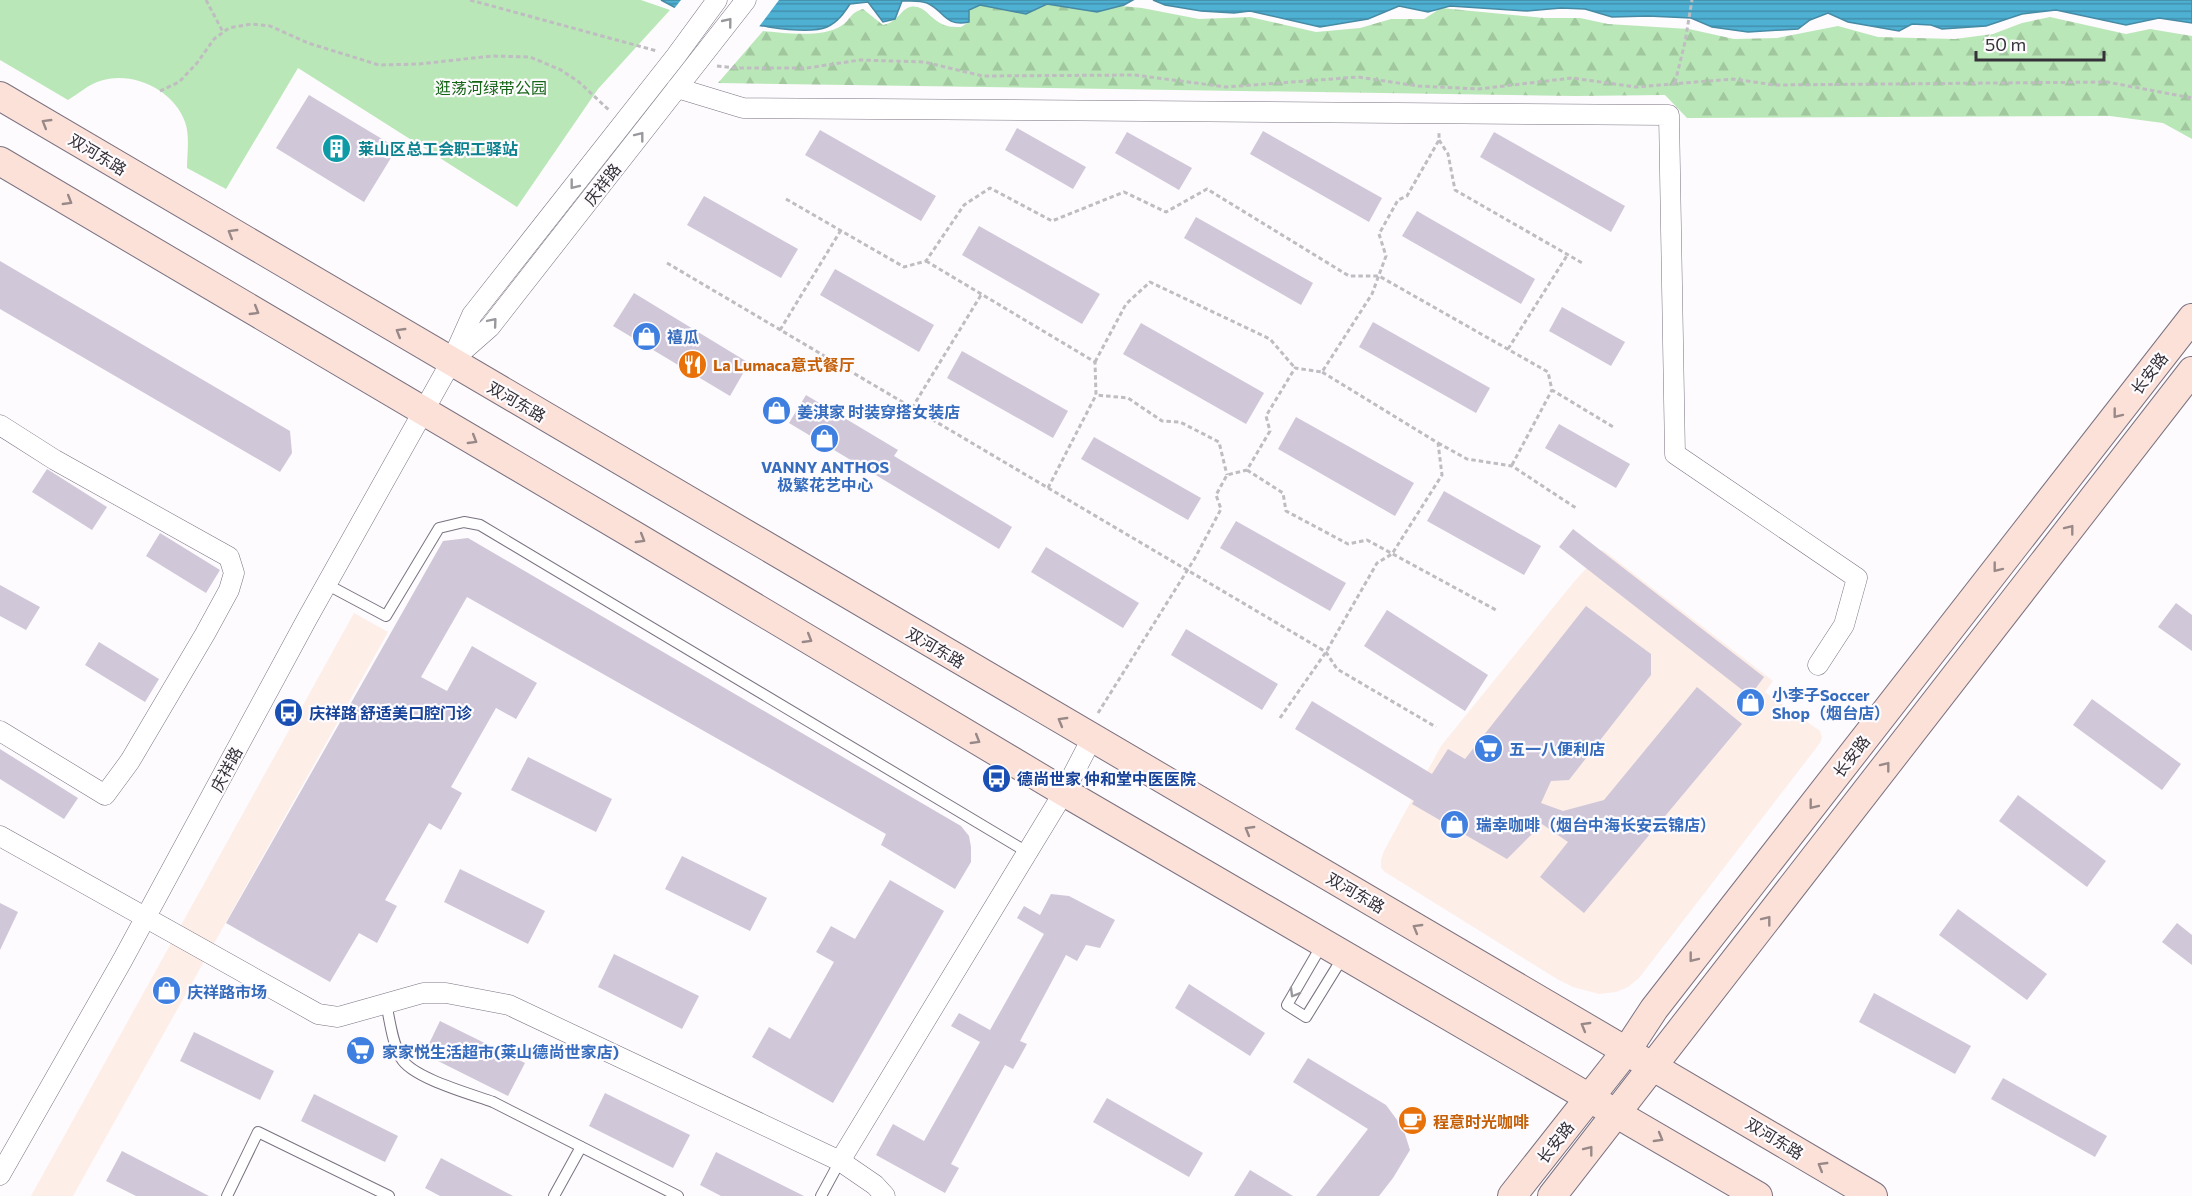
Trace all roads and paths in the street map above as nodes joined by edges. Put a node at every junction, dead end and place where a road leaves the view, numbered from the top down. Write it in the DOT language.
graph roads {
  1 [pos="206,0"];
  2 [pos="470,0"];
  3 [pos="717,0"];
  4 [pos="746,0"];
  5 [pos="1692,0"];
  6 [pos="223,32"];
  7 [pos="676,56"];
  8 [pos="697,63"];
  9 [pos="1675,83"];
  10 [pos="677,88"];
  11 [pos="160,91"];
  12 [pos="0,96"];
  13 [pos="2192,98"];
  14 [pos="1440,113"];
  15 [pos="624,121"];
  16 [pos="1439,140"];
  17 [pos="0,160"];
  18 [pos="786,199"];
  19 [pos="841,230"];
  20 [pos="1568,254"];
  21 [pos="926,261"];
  22 [pos="667,263"];
  23 [pos="1584,264"];
  24 [pos="1379,276"];
  25 [pos="981,295"];
  26 [pos="2192,318"];
  27 [pos="780,330"];
  28 [pos="1508,350"];
  29 [pos="451,362"];
  30 [pos="1095,362"];
  31 [pos="1295,368"];
  32 [pos="2192,371"];
  33 [pos="1322,372"];
  34 [pos="1552,390"];
  35 [pos="1096,395"];
  36 [pos="912,408"];
  37 [pos="423,410"];
  38 [pos="0,425"];
  39 [pos="1615,428"];
  40 [pos="1438,443"];
  41 [pos="1512,466"];
  42 [pos="1247,470"];
  43 [pos="1227,475"];
  44 [pos="1048,488"];
  45 [pos="1576,508"];
  46 [pos="1392,554"];
  47 [pos="1187,571"];
  48 [pos="327,584"];
  49 [pos="1496,610"];
  50 [pos="1326,652"];
  51 [pos="1818,665"];
  52 [pos="1280,718"];
  53 [pos="1095,726"];
  54 [pos="1436,727"];
  55 [pos="0,731"];
  56 [pos="1064,792"];
  57 [pos="0,836"];
  58 [pos="1028,852"];
  59 [pos="146,917"];
  60 [pos="1334,949"];
  61 [pos="386,1003"];
  62 [pos="1627,1050"];
  63 [pos="1654,1066"];
  64 [pos="1590,1097"];
  65 [pos="1618,1114"];
  66 [pos="581,1147"];
  67 [pos="840,1161"];
  68 [pos="0,1175"];
  69 [pos="227,1196"];
  70 [pos="389,1196"];
  71 [pos="554,1196"];
  72 [pos="678,1196"];
  73 [pos="821,1196"];
  74 [pos="885,1196"];
  75 [pos="1512,1196"];
  76 [pos="1552,1196"];
  77 [pos="1758,1196"];
  78 [pos="1873,1196"];
  1 -- 6 [label="path"];
  2 -- 7 [label="path"];
  3 -- 7 [label="street, 庆祥路"];
  8 -- 4 [label="street, 庆祥路, one-way"];
  5 -- 9 [label="path"];
  6 -- 11 [label="path"];
  6 -- 15 [label="path"];
  7 -- 15 [label="street, 庆祥路"];
  8 -- 9 [label="path"];
  8 -- 10 [label="street, 庆祥路"];
  9 -- 13 [label="path"];
  10 -- 14 [label="street"];
  29 -- 10 [label="street, 庆祥路, one-way"];
  29 -- 12 [label="street, 双河东路, one-way"];
  14 -- 16 [label="path"];
  14 -- 51 [label="street"];
  15 -- 29 [label="street, 庆祥路, one-way"];
  16 -- 20 [label="path"];
  16 -- 24 [label="path"];
  17 -- 37 [label="street, one-way"];
  18 -- 19 [label="path"];
  19 -- 21 [label="path"];
  19 -- 27 [label="path"];
  20 -- 23 [label="path"];
  20 -- 28 [label="path"];
  21 -- 24 [label="path"];
  21 -- 25 [label="path"];
  22 -- 27 [label="path"];
  24 -- 28 [label="path"];
  24 -- 33 [label="path"];
  25 -- 30 [label="path"];
  25 -- 36 [label="path"];
  26 -- 62 [label="street, 长安路, one-way"];
  27 -- 36 [label="path"];
  28 -- 34 [label="path"];
  29 -- 37 [label="street, 庆祥路"];
  53 -- 29 [label="street, 双河东路, one-way"];
  30 -- 31 [label="path"];
  30 -- 35 [label="path"];
  31 -- 33 [label="path"];
  31 -- 42 [label="path"];
  63 -- 32 [label="street, 长安路, one-way"];
  33 -- 40 [label="path"];
  34 -- 39 [label="path"];
  34 -- 41 [label="path"];
  35 -- 43 [label="path"];
  35 -- 44 [label="path"];
  36 -- 44 [label="path"];
  37 -- 48 [label="street, 庆祥路"];
  37 -- 56 [label="street, one-way"];
  38 -- 55 [label="street"];
  40 -- 41 [label="path"];
  40 -- 46 [label="path"];
  41 -- 45 [label="path"];
  42 -- 43 [label="path"];
  42 -- 46 [label="path"];
  43 -- 47 [label="path"];
  44 -- 47 [label="path"];
  46 -- 49 [label="path"];
  46 -- 50 [label="path"];
  47 -- 50 [label="path"];
  47 -- 53 [label="path"];
  48 -- 58 [label="lane"];
  48 -- 59 [label="street, 庆祥路"];
  50 -- 52 [label="path"];
  50 -- 54 [label="path"];
  53 -- 56 [label="street"];
  62 -- 53 [label="street, 双河东路, one-way"];
  56 -- 58 [label="street"];
  56 -- 60 [label="street"];
  57 -- 59 [label="street"];
  58 -- 67 [label="street"];
  59 -- 61 [label="street"];
  59 -- 68 [label="street, 庆祥路"];
  60 -- 60 [label="lane, one-way"];
  60 -- 64 [label="street"];
  61 -- 66 [label="lane"];
  61 -- 67 [label="street"];
  62 -- 63 [label="street, 双河东路"];
  62 -- 64 [label="street, 长安路"];
  63 -- 65 [label="street, 长安路"];
  78 -- 63 [label="street, 双河东路, one-way"];
  64 -- 65 [label="street"];
  64 -- 75 [label="street, 长安路"];
  76 -- 65 [label="street, 长安路, one-way"];
  65 -- 77 [label="street, one-way"];
  66 -- 71 [label="lane"];
  66 -- 72 [label="lane"];
  67 -- 73 [label="lane"];
  67 -- 74 [label="street"];
  69 -- 70 [label="lane"];
}
